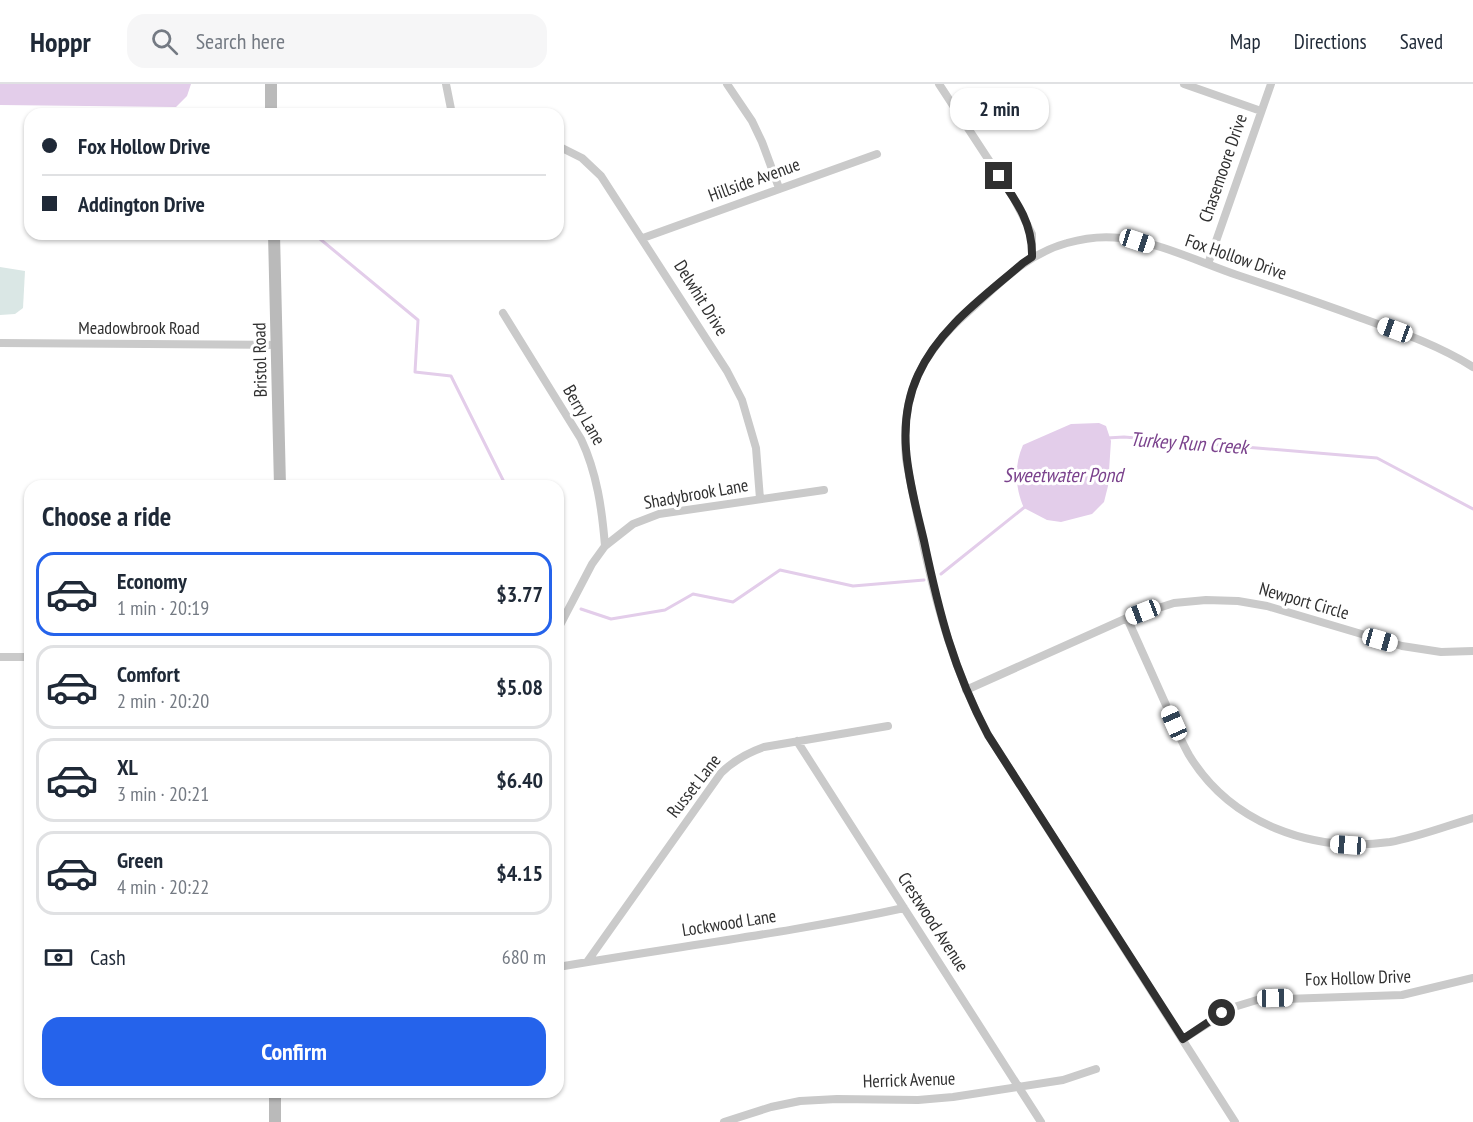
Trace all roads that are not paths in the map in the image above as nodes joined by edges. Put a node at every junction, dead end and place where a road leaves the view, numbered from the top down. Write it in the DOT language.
graph roads {
  1 [pos="271,84"];
  2 [pos="446,84"];
  3 [pos="727,84"];
  4 [pos="939,84"];
  5 [pos="1184,84"];
  6 [pos="1271,84"];
  7 [pos="271,108"];
  8 [pos="451,108"];
  9 [pos="1261,111"];
  10 [pos="564,149"];
  11 [pos="877,154"];
  12 [pos="779,188"];
  13 [pos="643,238"];
  14 [pos="274,240"];
  15 [pos="1032,257"];
  16 [pos="1208,264"];
  17 [pos="503,313"];
  18 [pos="0,343"];
  19 [pos="278,345"];
  20 [pos="1473,367"];
  21 [pos="280,480"];
  22 [pos="824,490"];
  23 [pos="760,499"];
  24 [pos="605,546"];
  25 [pos="564,618"];
  26 [pos="1127,618"];
  27 [pos="1473,651"];
  28 [pos="0,657"];
  29 [pos="24,657"];
  30 [pos="966,690"];
  31 [pos="888,726"];
  32 [pos="797,741"];
  33 [pos="1473,818"];
  34 [pos="904,908"];
  35 [pos="587,962"];
  36 [pos="564,966"];
  37 [pos="1473,978"];
  38 [pos="1183,1039"];
  39 [pos="1096,1070"];
  40 [pos="1019,1087"];
  41 [pos="275,1098"];
  42 [pos="274,1122"];
  43 [pos="724,1122"];
  44 [pos="1041,1122"];
  45 [pos="1235,1122"];
  1 -- 7 [label="main road"];
  2 -- 8 [label="street"];
  3 -- 12 [label="street"];
  4 -- 15 [label="street"];
  5 -- 9 [label="street"];
  6 -- 9 [label="street, Chasemoore Drive"];
  9 -- 16 [label="street, Chasemoore Drive"];
  10 -- 13 [label="street, Delwhit Drive"];
  11 -- 12 [label="street, Hillside Avenue"];
  12 -- 13 [label="street, Hillside Avenue"];
  13 -- 23 [label="street, Delwhit Drive"];
  14 -- 19 [label="main road, Bristol Road"];
  15 -- 16 [label="street, Fox Hollow Drive"];
  15 -- 30 [label="street, Fox Hollow Drive"];
  16 -- 20 [label="street, Fox Hollow Drive"];
  17 -- 24 [label="street, Berry Lane"];
  18 -- 19 [label="street, Meadowbrook Road"];
  19 -- 21 [label="main road, Bristol Road"];
  22 -- 23 [label="street, Shadybrook Lane"];
  23 -- 24 [label="street, Shadybrook Lane"];
  24 -- 25 [label="street, Shadybrook Lane"];
  26 -- 27 [label="street, Newport Circle"];
  26 -- 30 [label="street, Newport Circle"];
  26 -- 33 [label="street"];
  28 -- 29 [label="street"];
  30 -- 38 [label="street, Fox Hollow Drive"];
  31 -- 32 [label="street, Russet Lane"];
  32 -- 34 [label="street, Crestwood Avenue"];
  32 -- 35 [label="street, Russet Lane"];
  34 -- 35 [label="street, Lockwood Lane"];
  34 -- 40 [label="street, Crestwood Avenue"];
  35 -- 36 [label="street, Lockwood Lane"];
  37 -- 38 [label="street, Fox Hollow Drive"];
  38 -- 45 [label="street"];
  39 -- 40 [label="street, Herrick Avenue"];
  40 -- 43 [label="street, Herrick Avenue"];
  40 -- 44 [label="street, Crestwood Avenue"];
  41 -- 42 [label="main road"];
}
